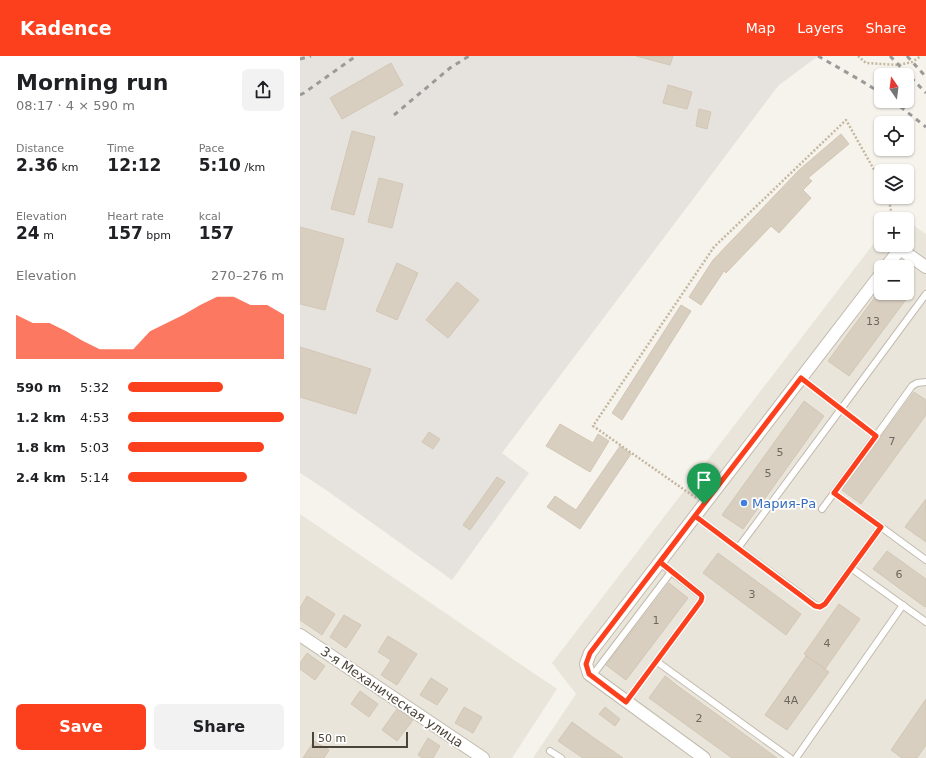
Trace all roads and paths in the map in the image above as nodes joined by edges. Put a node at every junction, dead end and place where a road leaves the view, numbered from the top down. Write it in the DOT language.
graph roads {
  1 [pos="858,56"];
  2 [pos="921,56"];
  3 [pos="874,170"];
  4 [pos="891,260"];
  5 [pos="926,267"];
  6 [pos="874,283"];
  7 [pos="926,294"];
  8 [pos="801,378"];
  9 [pos="926,382"];
  10 [pos="841,409"];
  11 [pos="876,436"];
  12 [pos="834,493"];
  13 [pos="704,504"];
  14 [pos="822,508"];
  15 [pos="695,516"];
  16 [pos="881,527"];
  17 [pos="738,548"];
  18 [pos="926,560"];
  19 [pos="660,562"];
  20 [pos="851,568"];
  21 [pos="671,572"];
  22 [pos="903,605"];
  23 [pos="926,622"];
  24 [pos="300,635"];
  25 [pos="656,661"];
  26 [pos="592,676"];
  27 [pos="626,702"];
  28 [pos="550,751"];
  29 [pos="484,758"];
  30 [pos="560,758"];
  31 [pos="704,758"];
  32 [pos="790,758"];
  33 [pos="796,758"];
  1 -- 2 [label="path"];
  3 -- 13 [label="path"];
  4 -- 5 [label="street"];
  6 -- 8 [label="street"];
  7 -- 10 [label="lane"];
  8 -- 10 [label="lane"];
  8 -- 13 [label="street"];
  9 -- 11 [label="lane"];
  10 -- 11 [label="lane"];
  10 -- 17 [label="lane"];
  11 -- 12 [label="lane"];
  12 -- 14 [label="lane"];
  12 -- 16 [label="lane"];
  13 -- 15 [label="street"];
  15 -- 17 [label="lane"];
  15 -- 19 [label="street"];
  16 -- 18 [label="lane"];
  16 -- 20 [label="lane"];
  17 -- 20 [label="lane"];
  19 -- 21 [label="lane"];
  19 -- 26 [label="street"];
  20 -- 22 [label="lane"];
  21 -- 25 [label="lane"];
  21 -- 26 [label="lane"];
  22 -- 23 [label="lane"];
  22 -- 33 [label="lane"];
  24 -- 29 [label="street, 3-я Механическая улица"];
  25 -- 27 [label="lane"];
  25 -- 32 [label="lane"];
  26 -- 27 [label="street"];
  27 -- 31 [label="street"];
  28 -- 30 [label="lane"];
}
